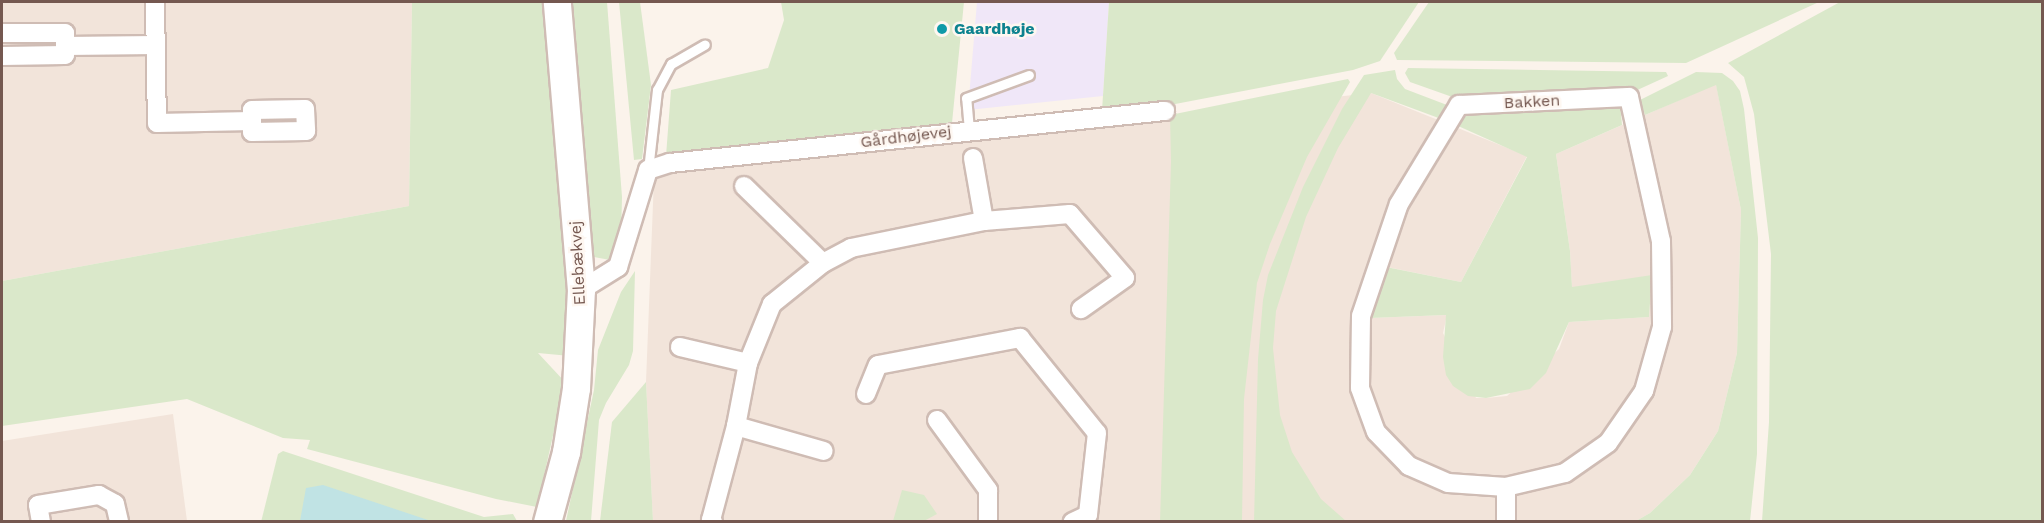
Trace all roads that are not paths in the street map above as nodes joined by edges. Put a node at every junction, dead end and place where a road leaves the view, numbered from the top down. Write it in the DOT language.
graph roads {
  1 [pos="155,2"];
  2 [pos="557,2"];
  3 [pos="2,33"];
  4 [pos="705,44"];
  5 [pos="156,45"];
  6 [pos="65,46"];
  7 [pos="2,56"];
  8 [pos="1029,75"];
  9 [pos="1165,111"];
  10 [pos="252,121"];
  11 [pos="969,130"];
  12 [pos="973,158"];
  13 [pos="648,170"];
  14 [pos="744,186"];
  15 [pos="984,221"];
  16 [pos="824,263"];
  17 [pos="581,290"];
  18 [pos="1081,309"];
  19 [pos="680,347"];
  20 [pos="748,363"];
  21 [pos="866,394"];
  22 [pos="937,420"];
  23 [pos="736,426"];
  24 [pos="824,451"];
  25 [pos="1506,488"];
  26 [pos="41,522"];
  27 [pos="119,522"];
  28 [pos="548,522"];
  29 [pos="713,522"];
  30 [pos="988,522"];
  31 [pos="1073,522"];
  32 [pos="1506,522"];
  1 -- 5 [label="street"];
  2 -- 17 [label="street, Ellebækvej"];
  3 -- 6 [label="street"];
  4 -- 13 [label="lane"];
  5 -- 6 [label="street"];
  5 -- 10 [label="street"];
  6 -- 7 [label="street"];
  8 -- 11 [label="lane"];
  9 -- 11 [label="street, Gårdhøjevej"];
  11 -- 13 [label="street, Gårdhøjevej"];
  12 -- 15 [label="street"];
  13 -- 17 [label="street"];
  14 -- 16 [label="street"];
  15 -- 16 [label="street"];
  15 -- 18 [label="street"];
  16 -- 20 [label="street"];
  17 -- 28 [label="street, Ellebækvej"];
  19 -- 20 [label="street"];
  20 -- 23 [label="street"];
  21 -- 31 [label="street"];
  22 -- 30 [label="street"];
  23 -- 24 [label="street"];
  23 -- 29 [label="street"];
  25 -- 25 [label="street, Bakken"];
  25 -- 32 [label="street"];
  26 -- 27 [label="street"];
}
